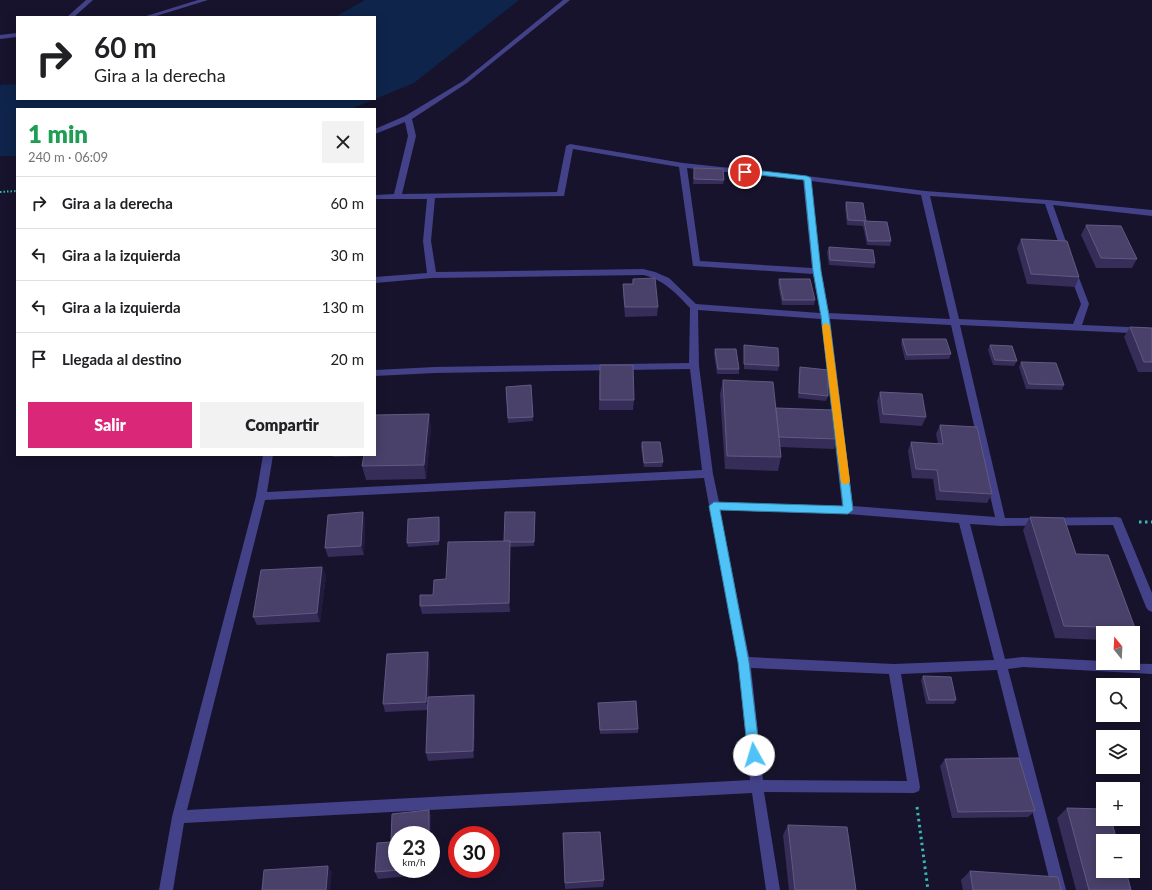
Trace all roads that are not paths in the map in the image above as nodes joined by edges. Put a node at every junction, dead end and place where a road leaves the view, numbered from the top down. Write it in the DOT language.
graph roads {
  1 [pos="90,0"];
  2 [pos="203,0"];
  3 [pos="567,0"];
  4 [pos="71,16"];
  5 [pos="149,16"];
  6 [pos="16,35"];
  7 [pos="0,37"];
  8 [pos="408,118"];
  9 [pos="376,132"];
  10 [pos="683,165"];
  11 [pos="807,178"];
  12 [pos="926,193"];
  13 [pos="398,196"];
  14 [pos="431,196"];
  15 [pos="376,197"];
  16 [pos="1048,202"];
  17 [pos="1152,213"];
  18 [pos="817,271"];
  19 [pos="432,275"];
  20 [pos="376,280"];
  21 [pos="694,307"];
  22 [pos="825,316"];
  23 [pos="955,323"];
  24 [pos="1077,327"];
  25 [pos="1152,331"];
  26 [pos="694,366"];
  27 [pos="376,373"];
  28 [pos="268,456"];
  29 [pos="708,474"];
  30 [pos="261,496"];
  31 [pos="714,506"];
  32 [pos="848,510"];
  33 [pos="964,520"];
  34 [pos="1001,522"];
  35 [pos="1152,607"];
  36 [pos="744,662"];
  37 [pos="1001,665"];
  38 [pos="894,669"];
  39 [pos="1152,669"];
  40 [pos="757,786"];
  41 [pos="179,817"];
  42 [pos="166,890"];
  43 [pos="773,890"];
  44 [pos="1058,890"];
  1 -- 4 [label="street"];
  2 -- 5 [label="street"];
  3 -- 8 [label="street"];
  6 -- 7 [label="street"];
  8 -- 9 [label="street"];
  8 -- 13 [label="street"];
  10 -- 11 [label="street"];
  10 -- 14 [label="street"];
  10 -- 18 [label="street"];
  11 -- 12 [label="street"];
  11 -- 18 [label="street"];
  12 -- 16 [label="street"];
  12 -- 23 [label="street"];
  13 -- 14 [label="street"];
  13 -- 15 [label="street"];
  14 -- 19 [label="street"];
  16 -- 17 [label="street"];
  16 -- 24 [label="street"];
  18 -- 22 [label="street"];
  19 -- 20 [label="street"];
  19 -- 21 [label="street"];
  21 -- 22 [label="street"];
  21 -- 26 [label="street"];
  22 -- 23 [label="street"];
  22 -- 32 [label="street"];
  23 -- 24 [label="street"];
  23 -- 34 [label="street"];
  24 -- 25 [label="street"];
  26 -- 27 [label="street"];
  26 -- 29 [label="street"];
  28 -- 30 [label="street"];
  29 -- 30 [label="street"];
  29 -- 31 [label="street"];
  30 -- 41 [label="street"];
  31 -- 32 [label="street"];
  31 -- 36 [label="street"];
  32 -- 33 [label="street"];
  33 -- 34 [label="street"];
  33 -- 37 [label="street"];
  34 -- 35 [label="street"];
  36 -- 38 [label="street"];
  36 -- 40 [label="street"];
  37 -- 38 [label="street"];
  37 -- 39 [label="street"];
  37 -- 44 [label="street"];
  38 -- 40 [label="street"];
  40 -- 41 [label="street"];
  40 -- 43 [label="street"];
  41 -- 42 [label="street"];
}
